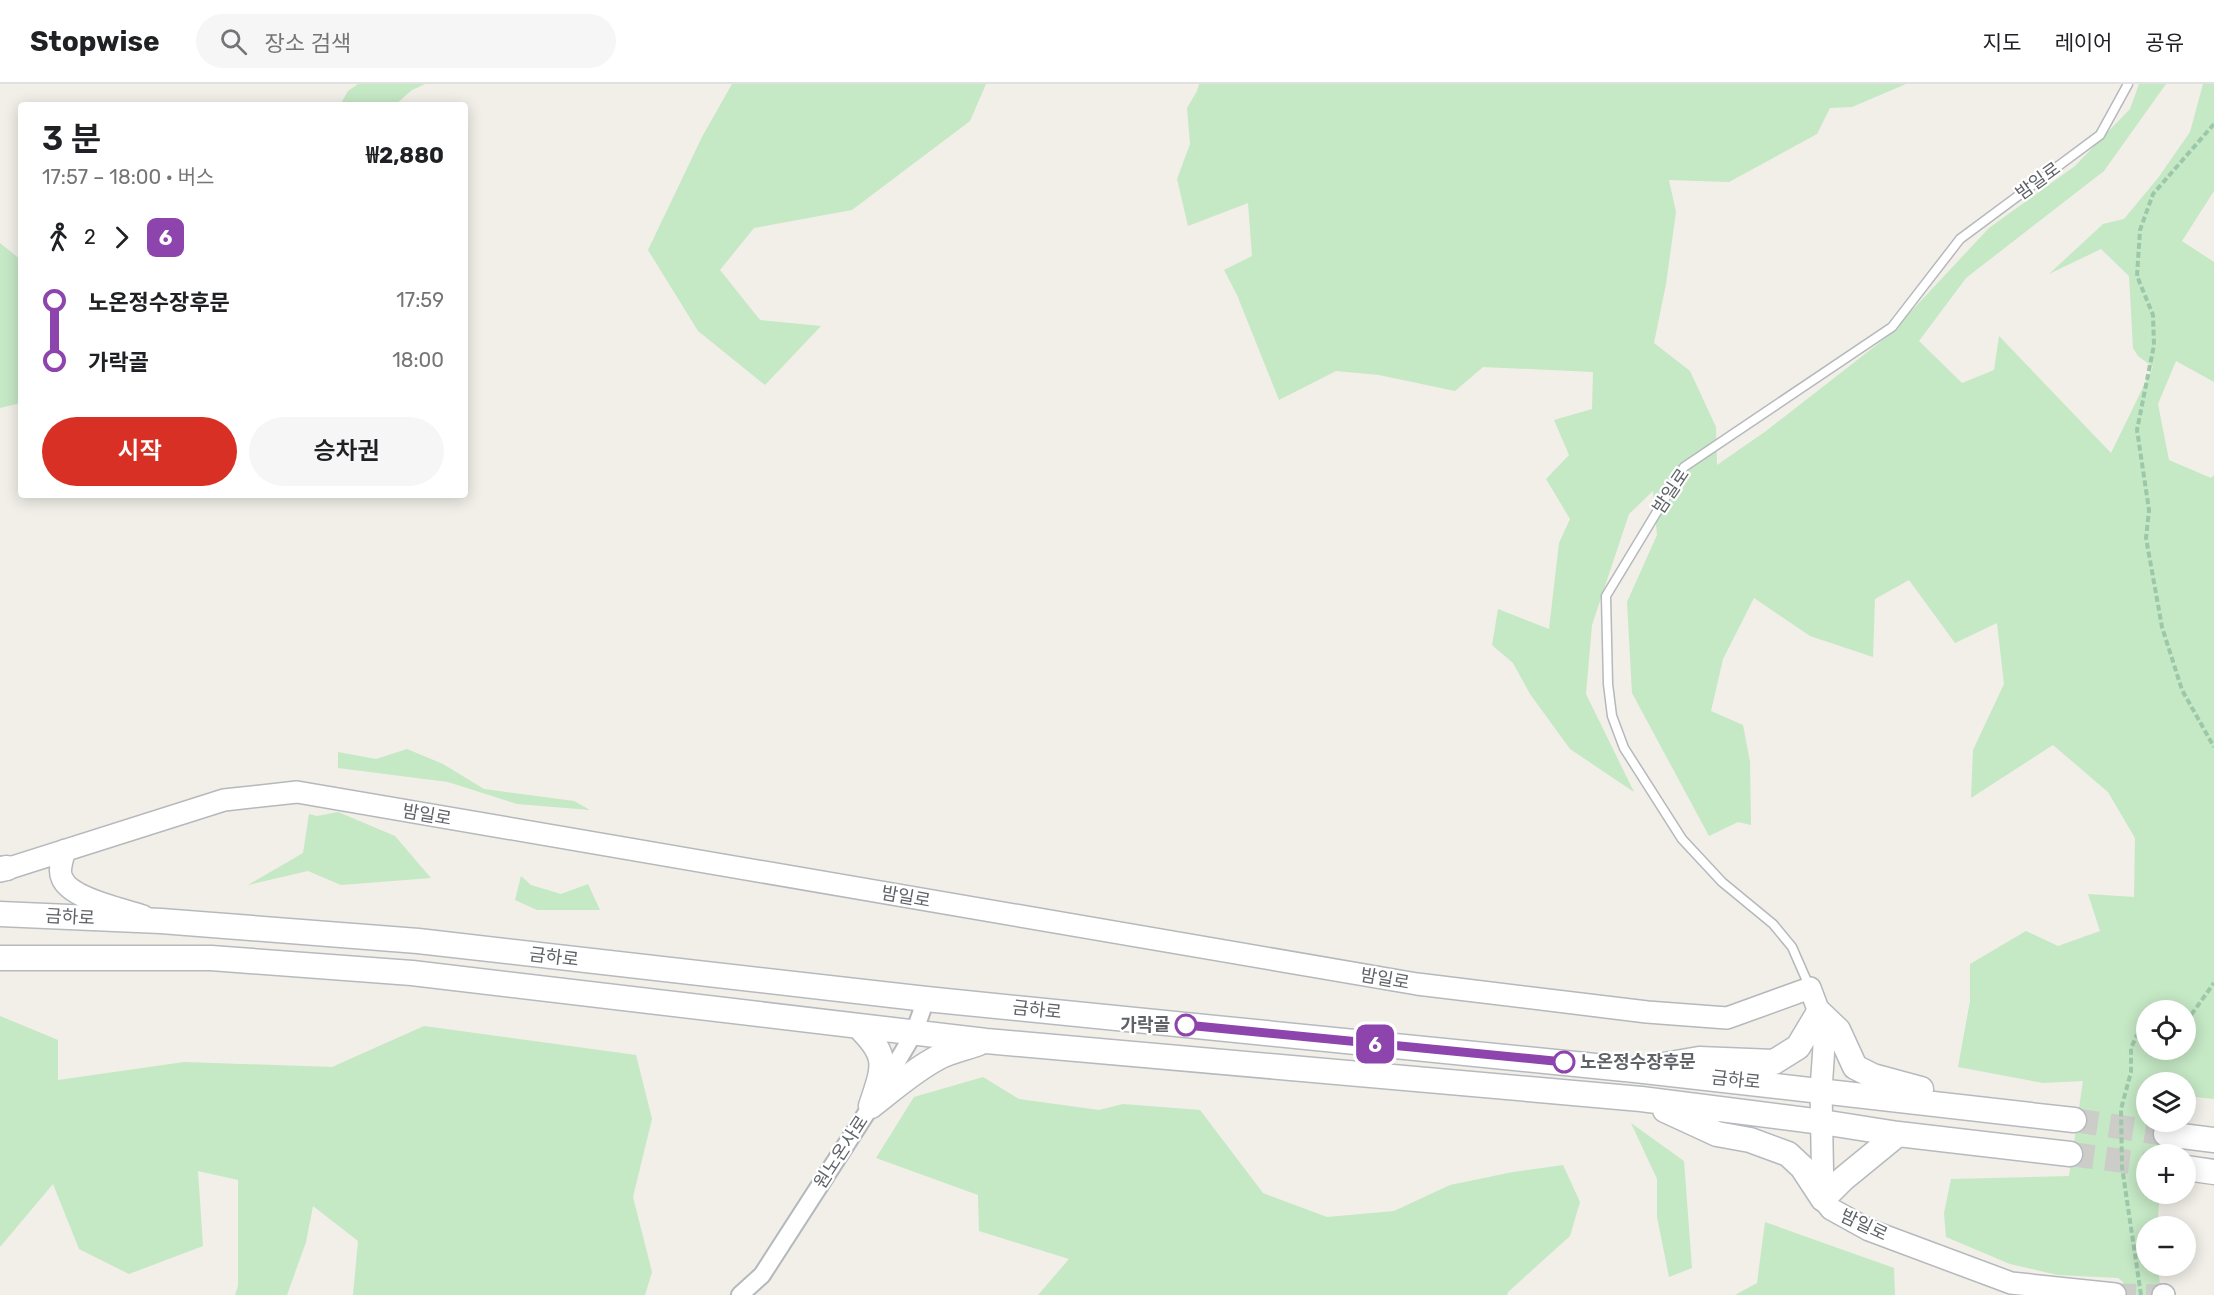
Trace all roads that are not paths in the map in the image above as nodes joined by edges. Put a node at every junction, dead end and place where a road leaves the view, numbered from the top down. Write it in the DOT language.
graph roads {
  1 [pos="2127,84"];
  2 [pos="65,850"];
  3 [pos="2,869"];
  4 [pos="0,914"];
  5 [pos="161,921"];
  6 [pos="0,958"];
  7 [pos="1810,988"];
  8 [pos="926,999"];
  9 [pos="1819,1012"];
  10 [pos="858,1026"];
  11 [pos="914,1032"];
  12 [pos="986,1041"];
  13 [pos="1635,1070"];
  14 [pos="1821,1090"];
  15 [pos="1641,1099"];
  16 [pos="871,1106"];
  17 [pos="1985,1110"];
  18 [pos="2074,1120"];
  19 [pos="1822,1122"];
  20 [pos="1898,1134"];
  21 [pos="2166,1134"];
  22 [pos="2214,1140"];
  23 [pos="2070,1154"];
  24 [pos="2196,1169"];
  25 [pos="2214,1172"];
  26 [pos="1823,1199"];
  27 [pos="2115,1294"];
  28 [pos="740,1295"];
  1 -- 7 [label="lane, 밤일로"];
  2 -- 3 [label="street, 밤일로"];
  2 -- 5 [label="street"];
  2 -- 7 [label="street, 밤일로"];
  4 -- 5 [label="main road, 금하로"];
  5 -- 8 [label="main road, 금하로"];
  6 -- 10 [label="main road, 금하로"];
  7 -- 9 [label="street, 밤일로"];
  8 -- 11 [label="street, 원노온사로"];
  8 -- 13 [label="main road, 금하로"];
  9 -- 13 [label="main road"];
  9 -- 14 [label="street, 밤일로"];
  9 -- 17 [label="main road"];
  10 -- 11 [label="main road, 금하로"];
  10 -- 16 [label="main road"];
  11 -- 12 [label="main road, 금하로"];
  11 -- 16 [label="street, 원노온사로"];
  12 -- 15 [label="main road, 금하로"];
  12 -- 16 [label="main road"];
  13 -- 14 [label="main road, 금하로"];
  14 -- 17 [label="main road, 금하로"];
  14 -- 19 [label="street, 밤일로"];
  15 -- 19 [label="main road, 금하로"];
  15 -- 26 [label="main road"];
  16 -- 28 [label="street, 원노온사로"];
  17 -- 18 [label="main road, 금하로"];
  19 -- 20 [label="main road, 금하로"];
  19 -- 26 [label="street, 밤일로"];
  20 -- 23 [label="main road, 금하로"];
  20 -- 26 [label="main road"];
  21 -- 22 [label="main road"];
  24 -- 25 [label="main road"];
  26 -- 27 [label="street, 밤일로"];
}
